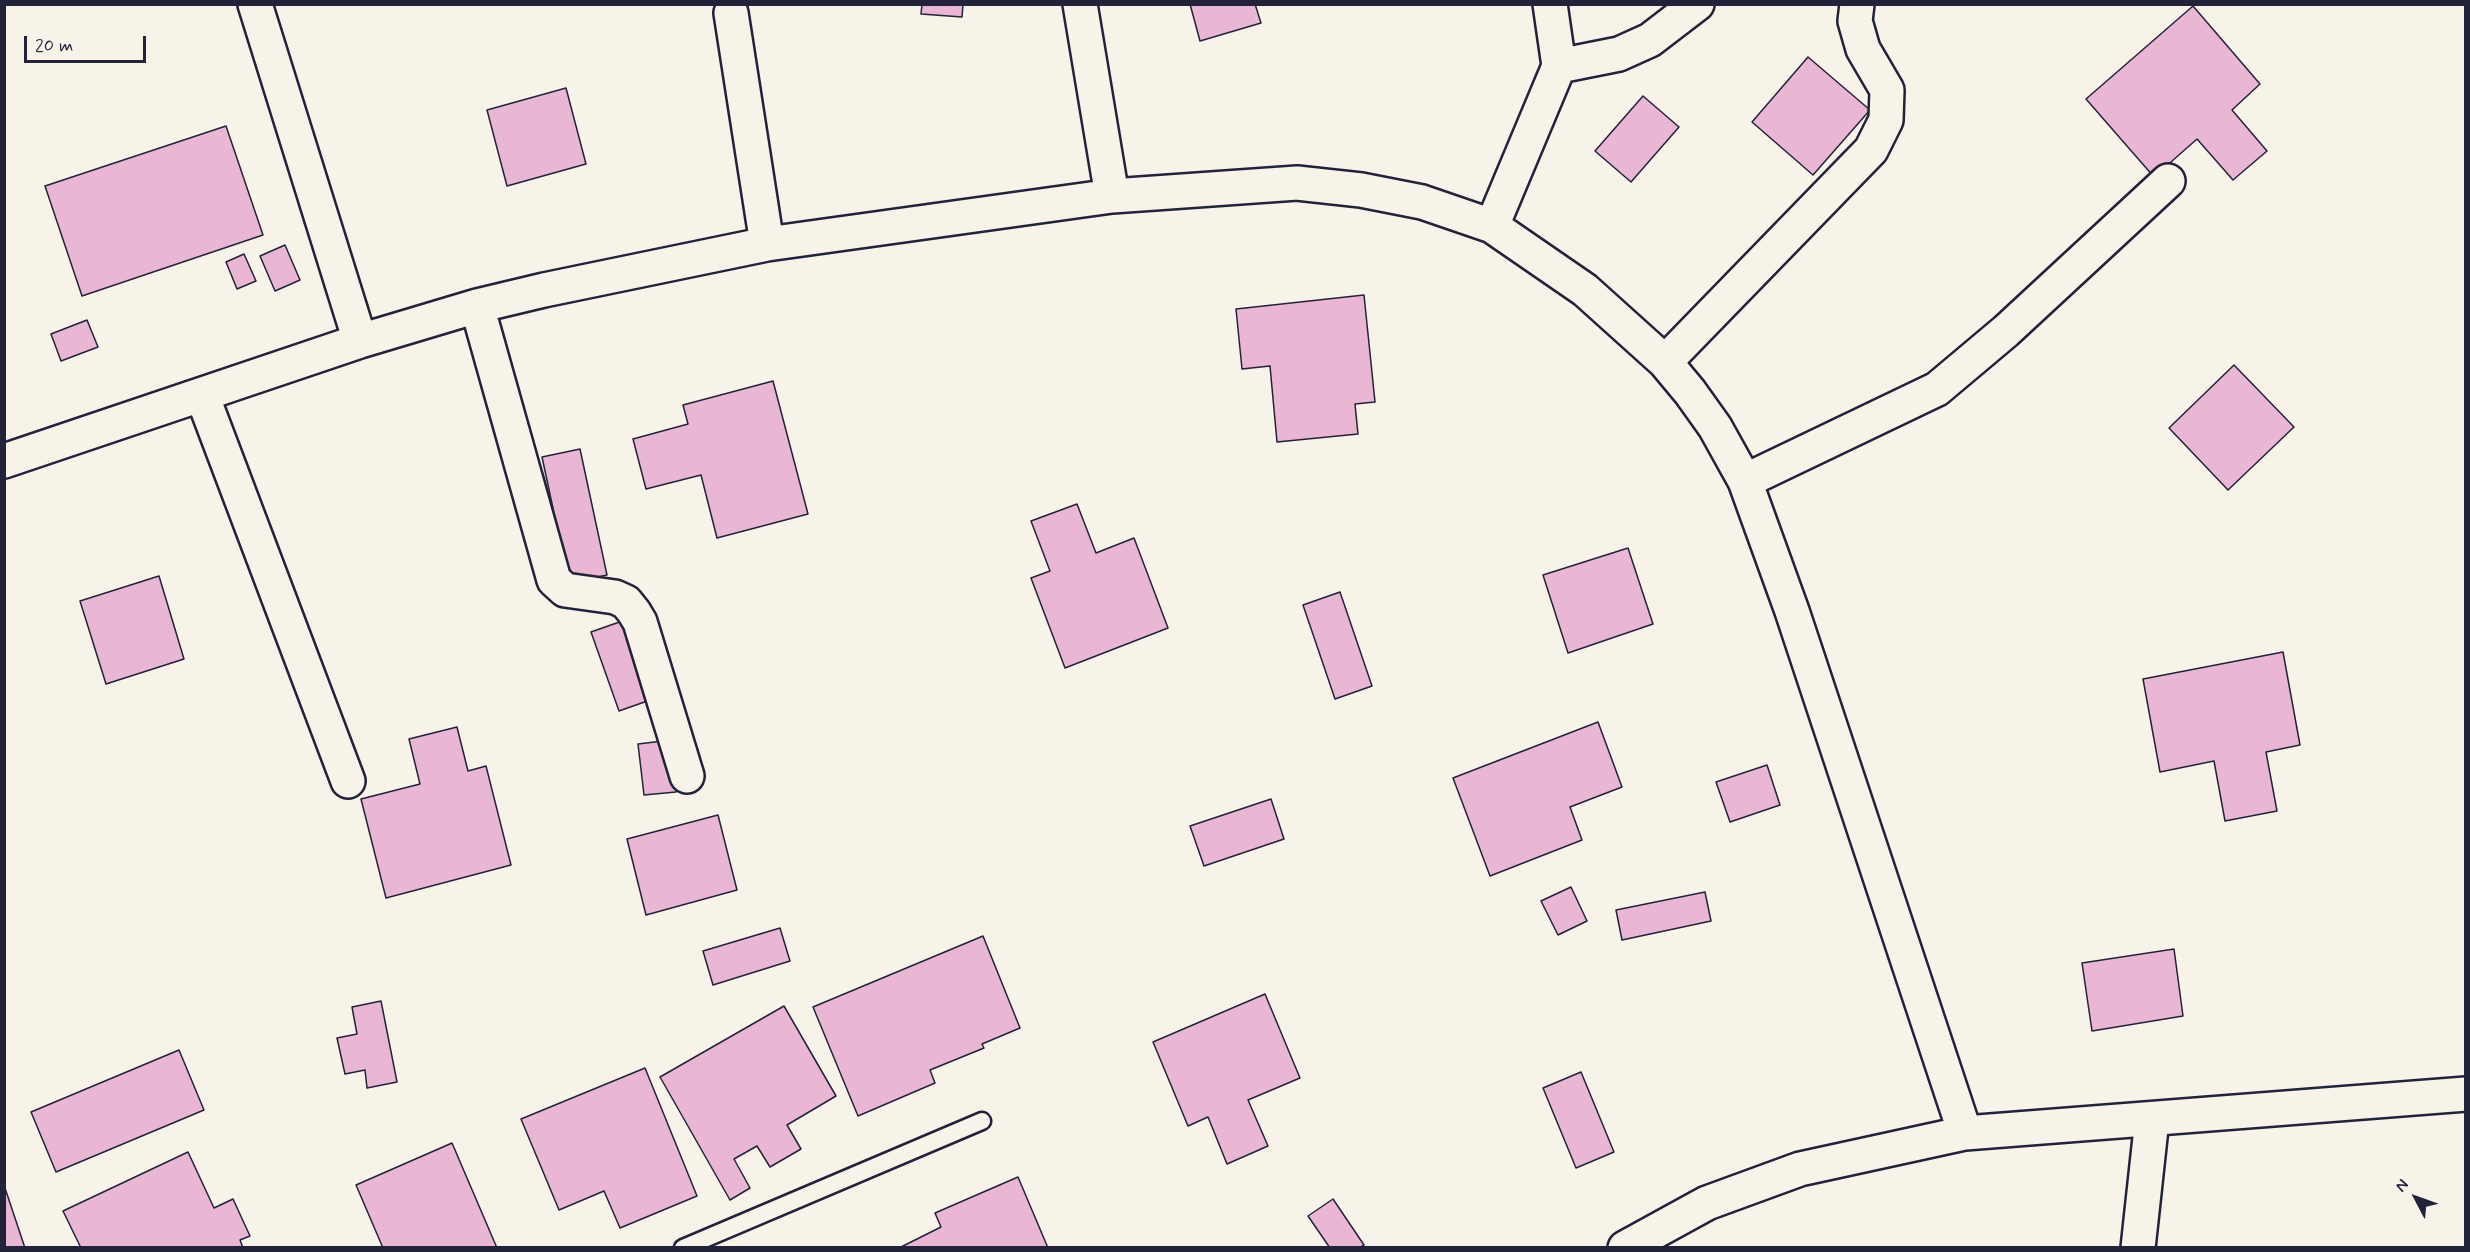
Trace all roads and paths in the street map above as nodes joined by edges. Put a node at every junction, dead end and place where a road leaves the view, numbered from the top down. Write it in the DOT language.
graph roads {
  1 [pos="255,4"];
  2 [pos="1080,4"];
  3 [pos="1550,4"];
  4 [pos="1696,4"];
  5 [pos="1857,4"];
  6 [pos="731,13"];
  7 [pos="1559,66"];
  8 [pos="2168,181"];
  9 [pos="1112,196"];
  10 [pos="1492,226"];
  11 [pos="767,244"];
  12 [pos="477,306"];
  13 [pos="360,341"];
  14 [pos="1665,362"];
  15 [pos="202,395"];
  16 [pos="4,461"];
  17 [pos="1745,481"];
  18 [pos="687,776"];
  19 [pos="348,781"];
  20 [pos="2466,1095"];
  21 [pos="2152,1119"];
  22 [pos="982,1120"];
  23 [pos="1965,1133"];
  24 [pos="683,1248"];
  25 [pos="1625,1248"];
  26 [pos="2138,1248"];
  1 -- 13 [label="street"];
  2 -- 9 [label="street"];
  3 -- 7 [label="street"];
  4 -- 7 [label="street"];
  5 -- 14 [label="street"];
  6 -- 11 [label="street"];
  7 -- 10 [label="street"];
  8 -- 17 [label="street"];
  9 -- 10 [label="street"];
  9 -- 11 [label="street"];
  10 -- 14 [label="street"];
  11 -- 12 [label="street"];
  12 -- 13 [label="street"];
  12 -- 18 [label="street"];
  13 -- 15 [label="street"];
  14 -- 17 [label="street"];
  15 -- 16 [label="street"];
  15 -- 19 [label="street"];
  17 -- 23 [label="street"];
  20 -- 21 [label="street"];
  21 -- 23 [label="street"];
  21 -- 26 [label="street"];
  22 -- 24 [label="lane"];
  23 -- 25 [label="street"];
}
